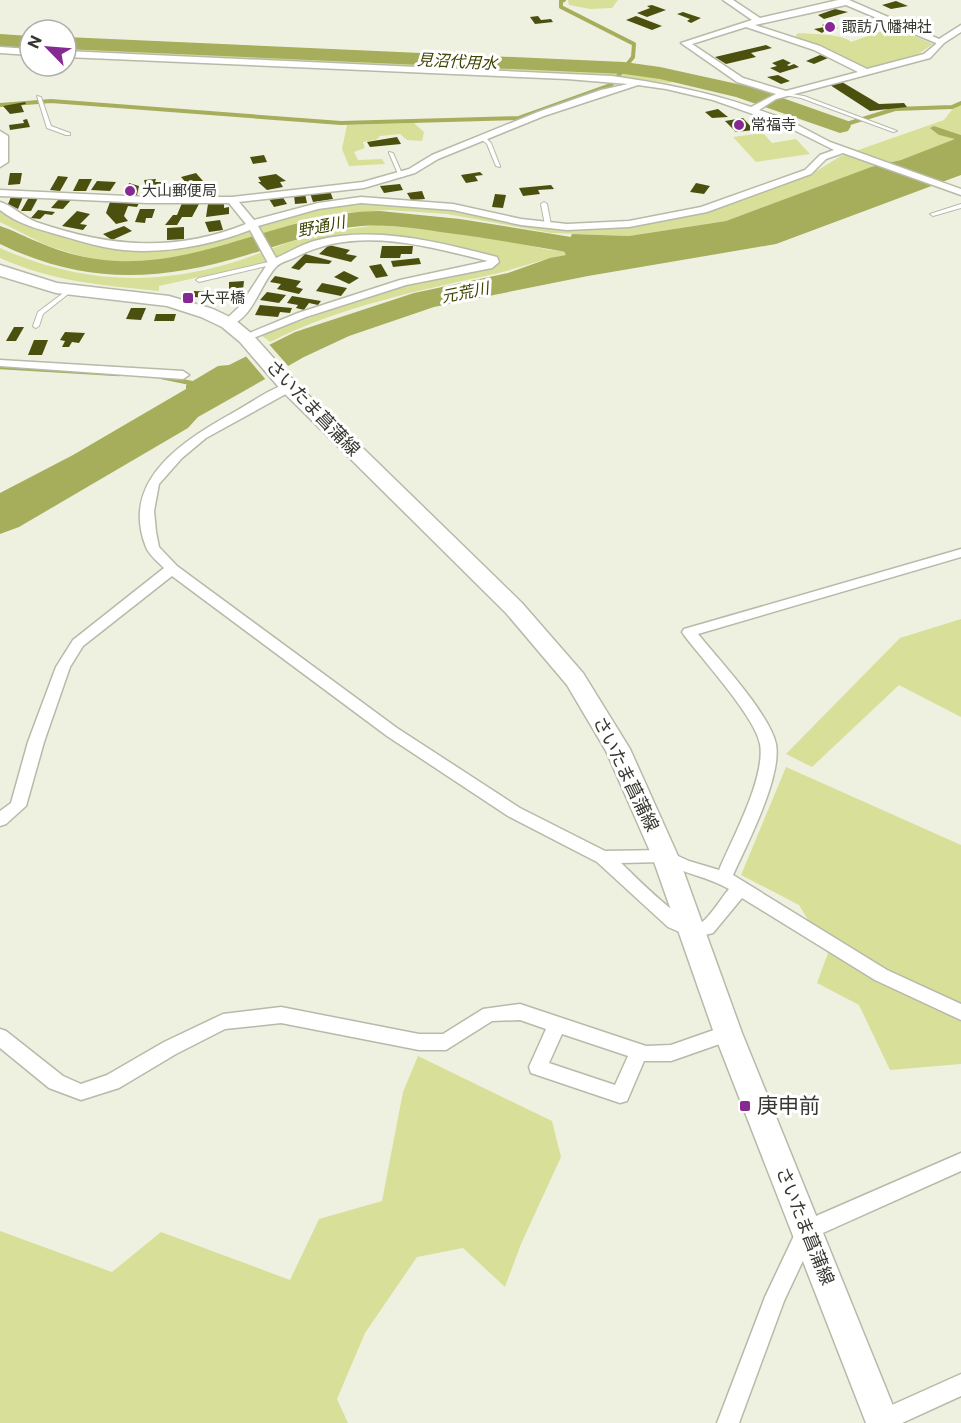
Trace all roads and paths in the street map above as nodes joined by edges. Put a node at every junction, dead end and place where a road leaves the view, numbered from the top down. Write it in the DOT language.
graph roads {
  1 [pos="727,0"];
  2 [pos="844,1"];
  3 [pos="759,21"];
  4 [pos="747,24"];
  5 [pos="961,28"];
  6 [pos="940,42"];
  7 [pos="0,50"];
  8 [pos="18,51"];
  9 [pos="78,55"];
  10 [pos="866,72"];
  11 [pos="640,83"];
  12 [pos="787,94"];
  13 [pos="40,99"];
  14 [pos="751,111"];
  15 [pos="895,131"];
  16 [pos="68,134"];
  17 [pos="0,136"];
  18 [pos="483,138"];
  19 [pos="846,151"];
  20 [pos="391,153"];
  21 [pos="0,162"];
  22 [pos="498,166"];
  23 [pos="401,176"];
  24 [pos="961,192"];
  25 [pos="0,193"];
  26 [pos="232,200"];
  27 [pos="544,204"];
  28 [pos="0,205"];
  29 [pos="961,206"];
  30 [pos="933,214"];
  31 [pos="252,225"];
  32 [pos="548,225"];
  33 [pos="273,262"];
  34 [pos="0,270"];
  35 [pos="199,280"];
  36 [pos="70,290"];
  37 [pos="228,323"];
  38 [pos="36,326"];
  39 [pos="247,339"];
  40 [pos="0,363"];
  41 [pos="183,375"];
  42 [pos="287,385"];
  43 [pos="961,554"];
  44 [pos="172,569"];
  45 [pos="0,820"];
  46 [pos="603,856"];
  47 [pos="665,856"];
  48 [pos="724,878"];
  49 [pos="740,888"];
  50 [pos="693,931"];
  51 [pos="961,1012"];
  52 [pos="556,1025"];
  53 [pos="728,1033"];
  54 [pos="0,1037"];
  55 [pos="639,1052"];
  56 [pos="961,1162"];
  57 [pos="807,1230"];
  58 [pos="961,1385"];
  59 [pos="882,1422"];
  60 [pos="728,1423"];
  1 -- 3 [label="street"];
  2 -- 3 [label="street"];
  2 -- 6 [label="street"];
  3 -- 4 [label="street"];
  4 -- 10 [label="street"];
  4 -- 12 [label="street"];
  5 -- 6 [label="street"];
  6 -- 10 [label="street"];
  7 -- 8 [label="street"];
  9 -- 11 [label="street"];
  10 -- 12 [label="street"];
  11 -- 14 [label="street"];
  11 -- 18 [label="street"];
  12 -- 14 [label="street"];
  12 -- 15 [label="lane"];
  13 -- 16 [label="lane"];
  14 -- 19 [label="street"];
  17 -- 21 [label="main road"];
  18 -- 22 [label="lane"];
  18 -- 23 [label="street"];
  19 -- 24 [label="street"];
  19 -- 32 [label="street"];
  20 -- 23 [label="lane"];
  23 -- 26 [label="street"];
  25 -- 26 [label="street"];
  26 -- 31 [label="street"];
  27 -- 32 [label="lane"];
  28 -- 31 [label="street"];
  29 -- 30 [label="lane"];
  31 -- 32 [label="street"];
  31 -- 33 [label="street"];
  33 -- 35 [label="lane"];
  33 -- 37 [label="street"];
  33 -- 39 [label="street"];
  34 -- 36 [label="main road, さいたま菖蒲線"];
  36 -- 37 [label="main road, さいたま菖蒲線"];
  36 -- 38 [label="lane"];
  37 -- 39 [label="main road, さいたま菖蒲線"];
  39 -- 42 [label="main road, さいたま菖蒲線"];
  40 -- 41 [label="street"];
  42 -- 44 [label="street"];
  42 -- 47 [label="main road, さいたま菖蒲線"];
  43 -- 48 [label="street"];
  44 -- 45 [label="street"];
  44 -- 46 [label="street"];
  46 -- 47 [label="street"];
  46 -- 50 [label="street"];
  47 -- 48 [label="street"];
  47 -- 50 [label="main road, さいたま菖蒲線"];
  48 -- 49 [label="street"];
  49 -- 50 [label="street"];
  49 -- 51 [label="street"];
  50 -- 53 [label="main road, さいたま菖蒲線"];
  52 -- 54 [label="street"];
  52 -- 55 [label="street"];
  52 -- 55 [label="street"];
  53 -- 55 [label="street"];
  53 -- 57 [label="main road, さいたま菖蒲線"];
  56 -- 57 [label="street"];
  57 -- 59 [label="main road, さいたま菖蒲線"];
  57 -- 60 [label="street"];
  58 -- 59 [label="street"];
}
